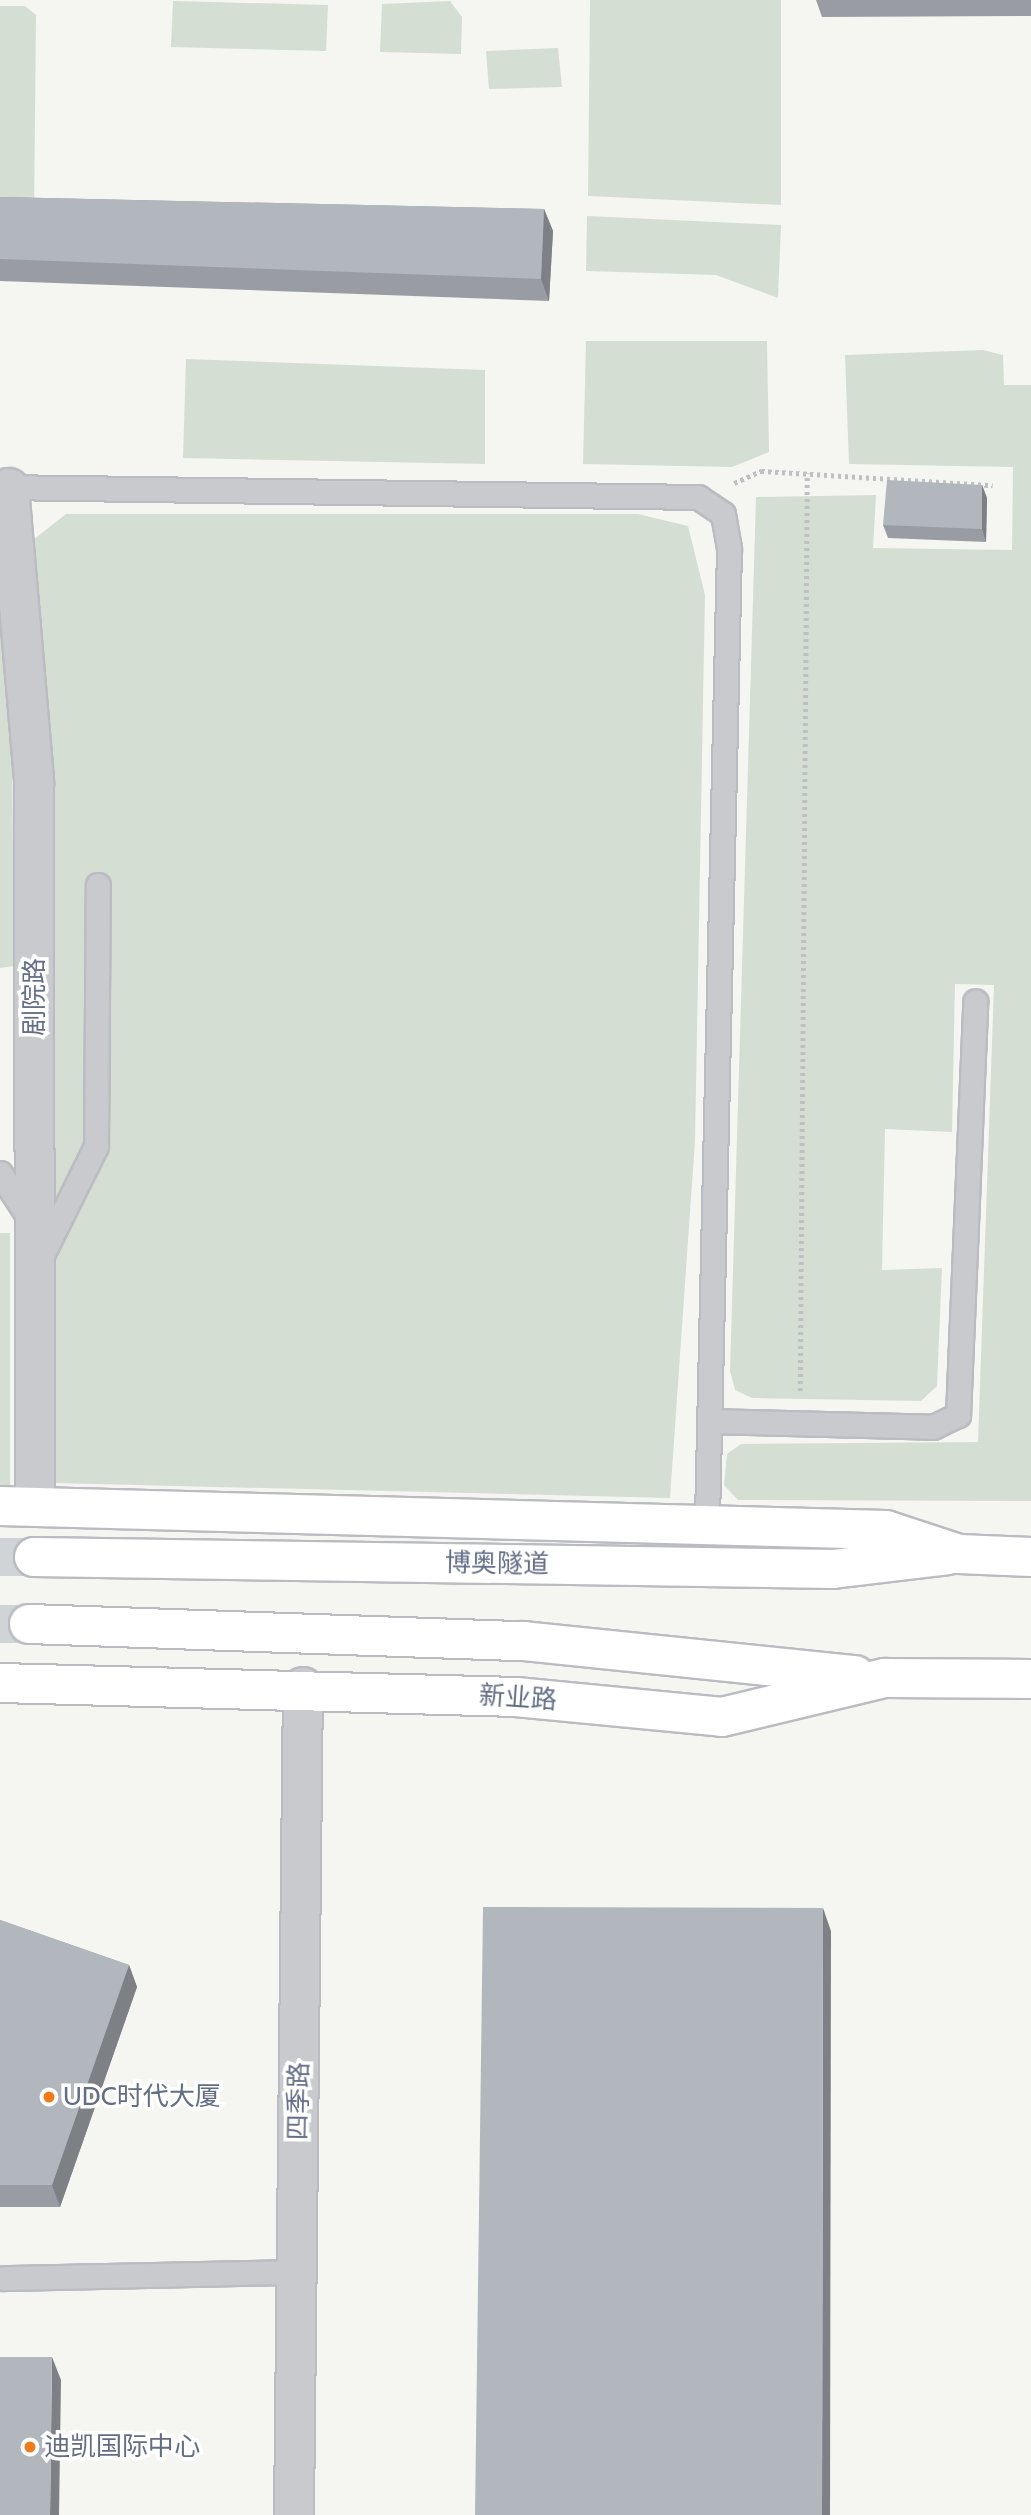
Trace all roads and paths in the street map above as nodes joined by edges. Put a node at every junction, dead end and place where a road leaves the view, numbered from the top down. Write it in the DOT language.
graph roads {
  1 [pos="807,473"];
  2 [pos="993,485"];
  3 [pos="5,487"];
  4 [pos="698,497"];
  5 [pos="97,886"];
  6 [pos="975,1001"];
  7 [pos="0,1173"];
  8 [pos="36,1227"];
  9 [pos="35,1269"];
  10 [pos="709,1421"];
  11 [pos="800,1423"];
  12 [pos="18,1506"];
  13 [pos="707,1522"];
  14 [pos="960,1554"];
  15 [pos="34,1557"];
  16 [pos="1031,1557"];
  17 [pos="29,1624"];
  18 [pos="885,1678"];
  19 [pos="1031,1679"];
  20 [pos="0,1684"];
  21 [pos="303,1687"];
  22 [pos="297,2272"];
  23 [pos="4,2278"];
  24 [pos="295,2515"];
  1 -- 2 [label="path"];
  1 -- 4 [label="path"];
  1 -- 11 [label="path"];
  3 -- 4 [label="lane"];
  3 -- 8 [label="street, 剧院路"];
  4 -- 10 [label="lane"];
  5 -- 9 [label="lane"];
  6 -- 11 [label="lane"];
  7 -- 8 [label="lane"];
  8 -- 9 [label="street, 剧院路"];
  9 -- 12 [label="street, 剧院路"];
  10 -- 11 [label="lane"];
  10 -- 13 [label="lane"];
  12 -- 13 [label="main road"];
  13 -- 14 [label="main road"];
  14 -- 15 [label="main road, 博奥隧道"];
  14 -- 16 [label="main road"];
  17 -- 18 [label="main road"];
  18 -- 19 [label="main road, 新业路"];
  18 -- 21 [label="main road, 新业路"];
  20 -- 21 [label="main road, 新业路"];
  21 -- 22 [label="street, 四季路"];
  22 -- 23 [label="lane"];
  22 -- 24 [label="street, 四季路"];
}
